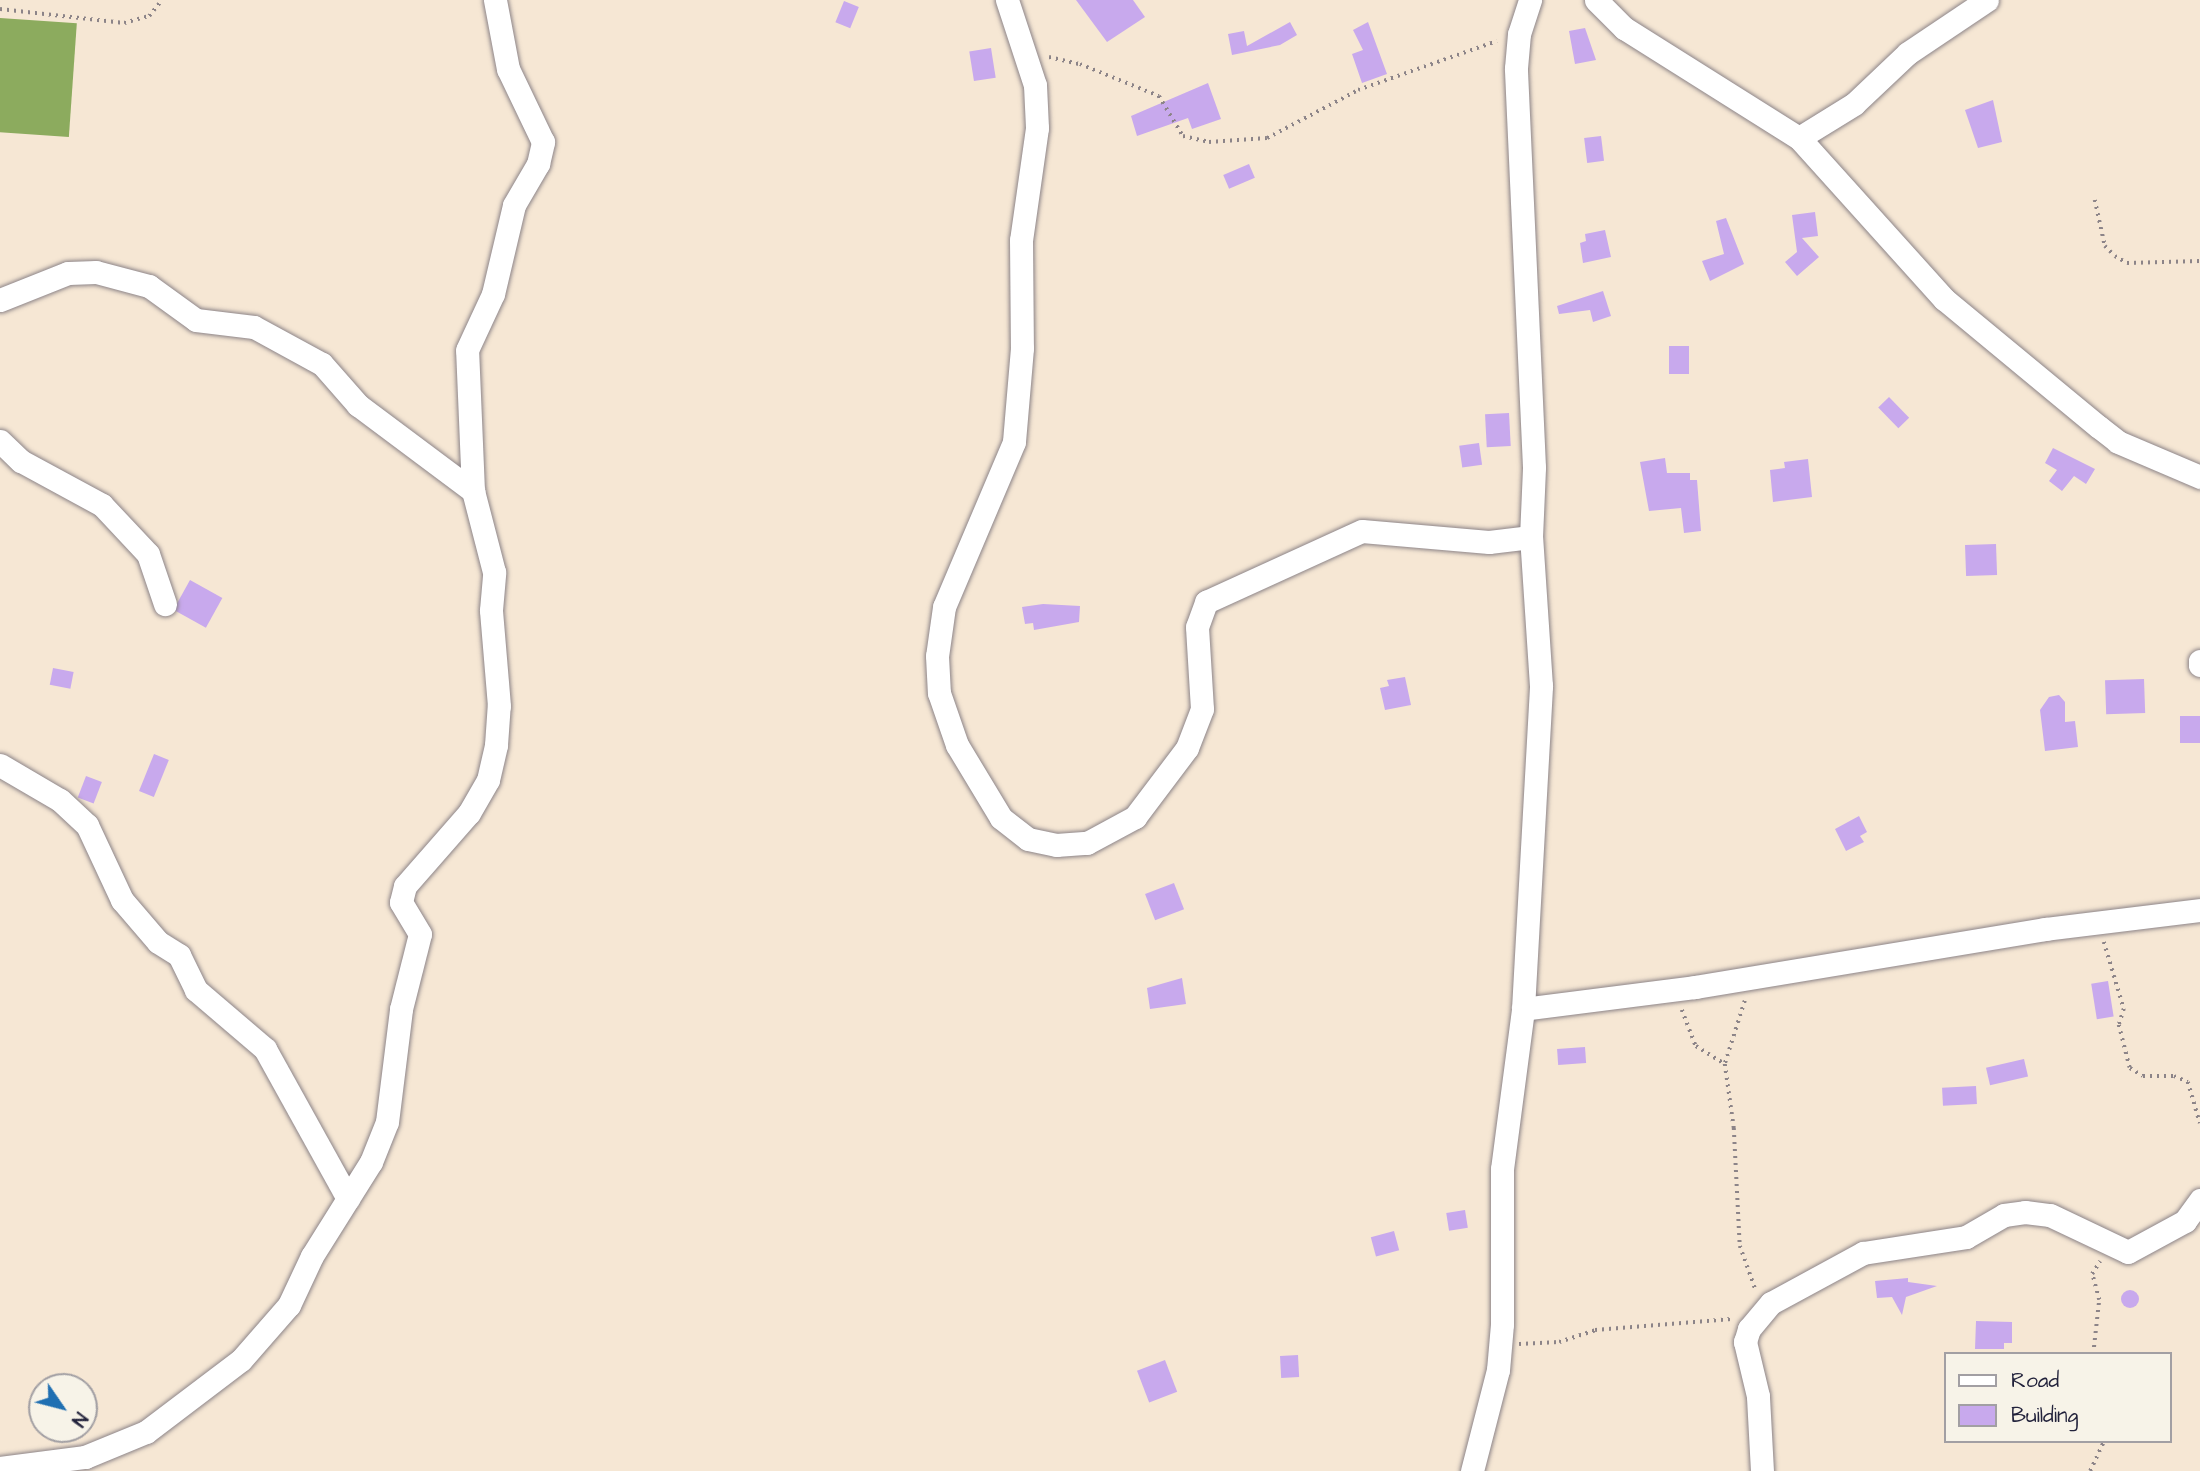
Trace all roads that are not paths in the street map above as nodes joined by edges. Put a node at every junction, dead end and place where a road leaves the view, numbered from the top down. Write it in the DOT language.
graph roads {
  1 [pos="495,0"];
  2 [pos="1007,0"];
  3 [pos="1530,0"];
  4 [pos="1596,0"];
  5 [pos="1987,0"];
  6 [pos="1799,138"];
  7 [pos="0,300"];
  8 [pos="0,441"];
  9 [pos="2200,477"];
  10 [pos="473,491"];
  11 [pos="1531,537"];
  12 [pos="165,604"];
  13 [pos="0,765"];
  14 [pos="2200,910"];
  15 [pos="1523,1009"];
  16 [pos="348,1199"];
  17 [pos="2200,1200"];
  18 [pos="0,1468"];
  19 [pos="1472,1471"];
  20 [pos="1762,1471"];
  1 -- 10 [label="street"];
  2 -- 11 [label="street"];
  3 -- 11 [label="street"];
  4 -- 6 [label="street"];
  5 -- 6 [label="street"];
  6 -- 9 [label="street"];
  7 -- 10 [label="street"];
  8 -- 12 [label="street"];
  10 -- 16 [label="street"];
  11 -- 15 [label="street"];
  13 -- 16 [label="street"];
  14 -- 15 [label="street"];
  15 -- 19 [label="street"];
  16 -- 18 [label="street"];
  17 -- 20 [label="street"];
}
